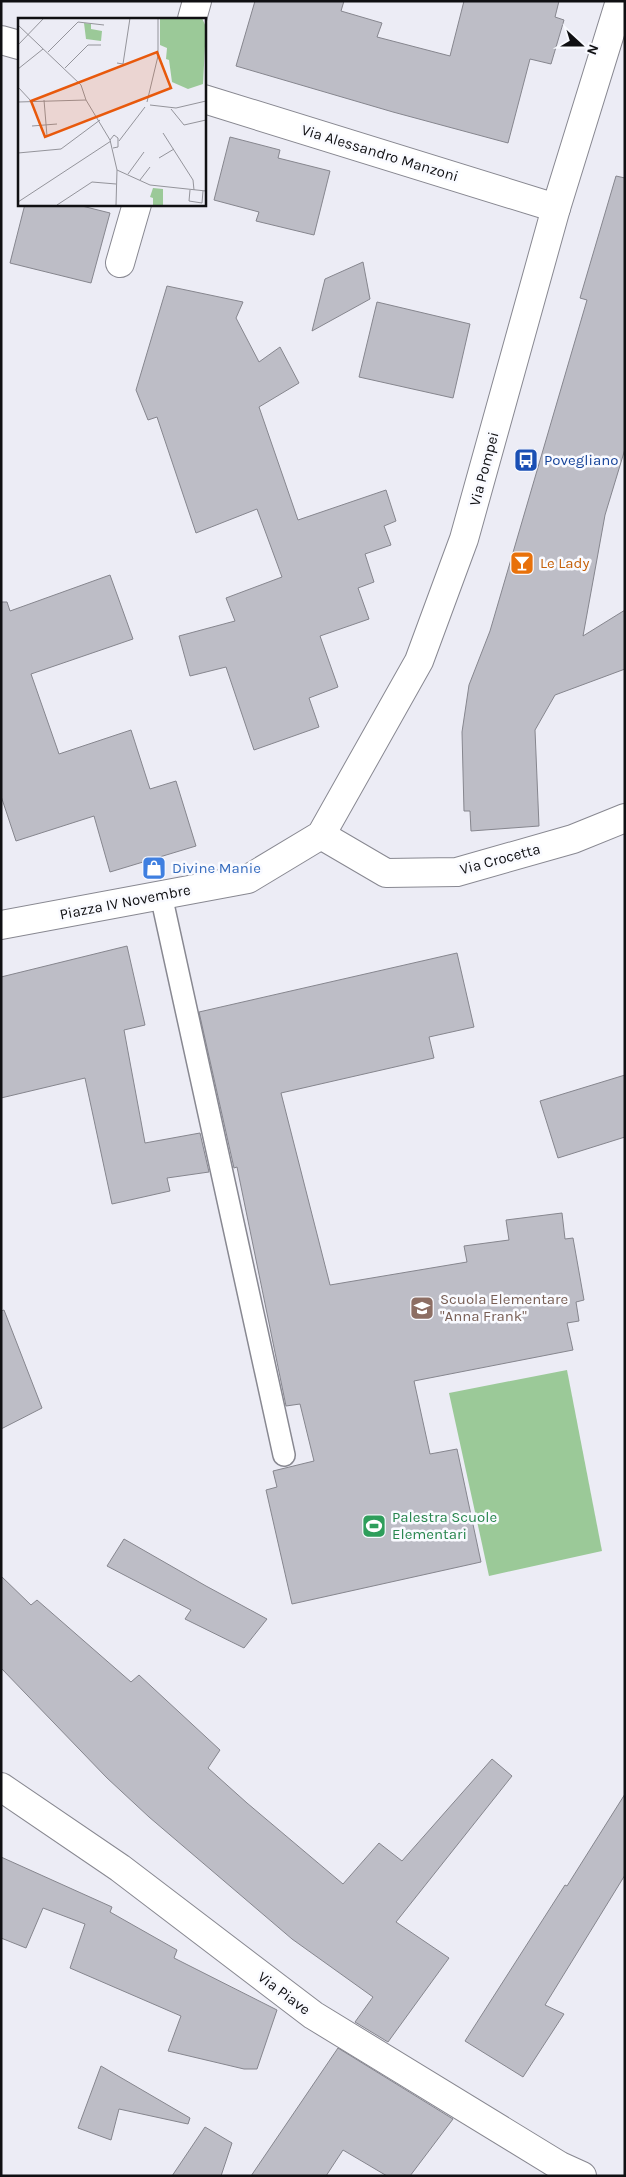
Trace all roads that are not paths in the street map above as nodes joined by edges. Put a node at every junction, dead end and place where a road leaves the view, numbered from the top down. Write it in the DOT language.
graph roads {
  1 [pos="197,1"];
  2 [pos="621,5"];
  3 [pos="192,18"];
  4 [pos="1,40"];
  5 [pos="18,45"];
  6 [pos="205,99"];
  7 [pos="137,205"];
  8 [pos="556,208"];
  9 [pos="120,263"];
  10 [pos="625,818"];
  11 [pos="321,835"];
  12 [pos="248,879"];
  13 [pos="160,895"];
  14 [pos="1,925"];
  15 [pos="284,1455"];
  16 [pos="1,1787"];
  17 [pos="582,2176"];
  1 -- 3 [label="street"];
  2 -- 8 [label="street, Via Pompei"];
  4 -- 5 [label="street"];
  6 -- 8 [label="street, Via Alessandro Manzoni"];
  7 -- 9 [label="street"];
  8 -- 11 [label="street, Via Pompei"];
  10 -- 11 [label="street, Via Crocetta"];
  11 -- 12 [label="street, Via Pompei"];
  12 -- 13 [label="street, Piazza IV Novembre"];
  13 -- 14 [label="street, Piazza IV Novembre"];
  13 -- 15 [label="lane"];
  16 -- 17 [label="street, Via Piave"];
}
